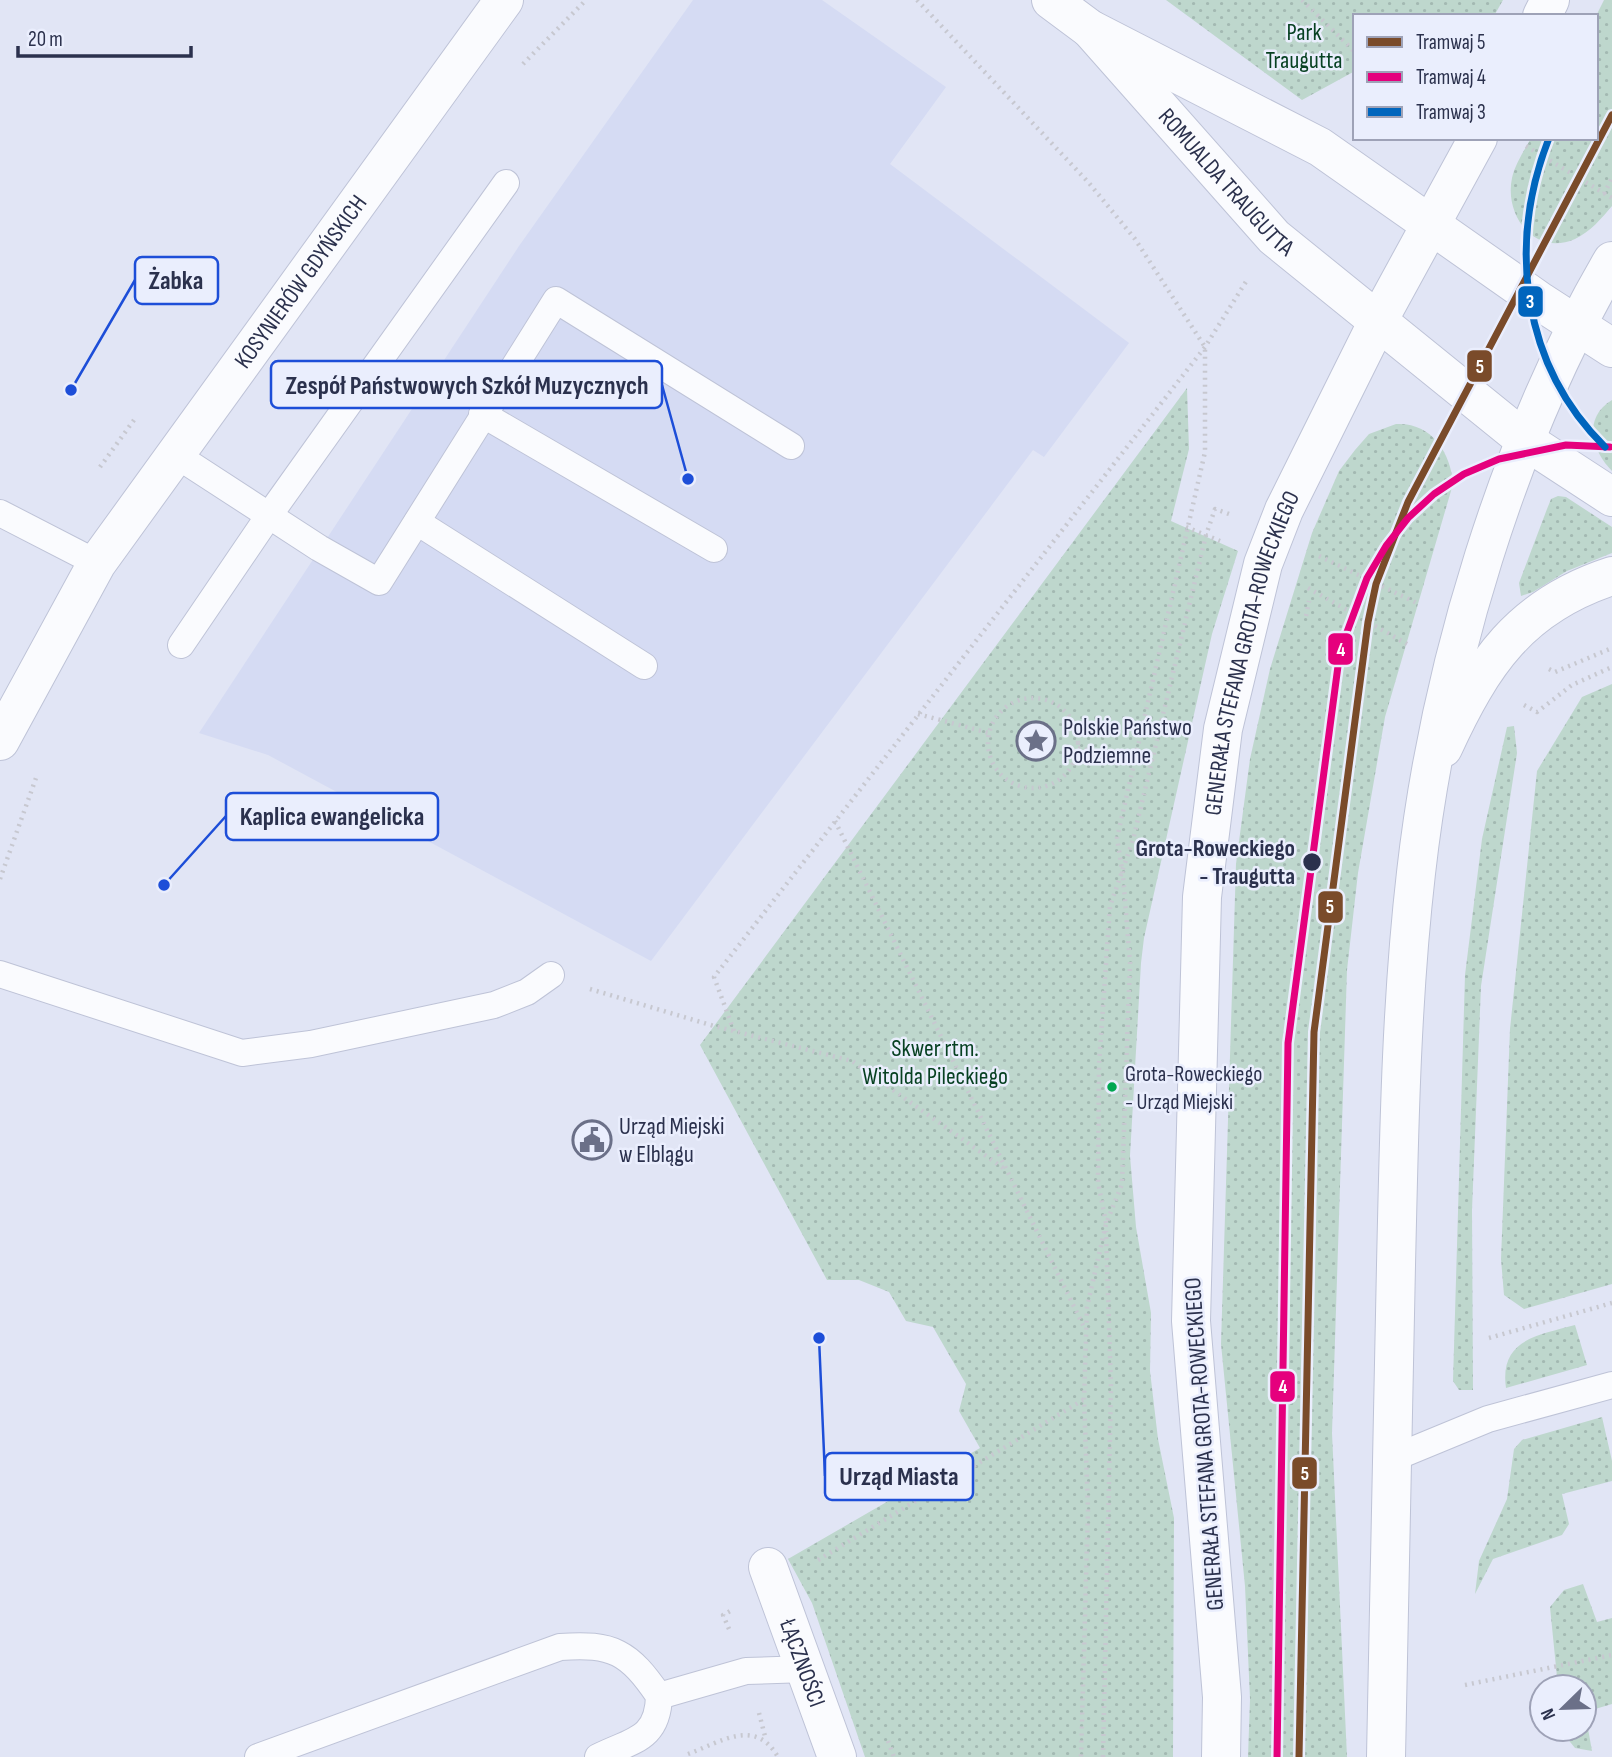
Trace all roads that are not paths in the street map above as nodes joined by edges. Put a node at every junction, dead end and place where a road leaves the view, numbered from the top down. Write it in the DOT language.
graph roads {
  1 [pos="504,0"];
  2 [pos="1051,0"];
  3 [pos="1090,29"];
  4 [pos="1477,140"];
  5 [pos="506,183"];
  6 [pos="1430,223"];
  7 [pos="1612,261"];
  8 [pos="1378,321"];
  9 [pos="1575,326"];
  10 [pos="1612,348"];
  11 [pos="482,414"];
  12 [pos="1525,441"];
  13 [pos="791,446"];
  14 [pos="176,455"];
  15 [pos="1612,496"];
  16 [pos="0,513"];
  17 [pos="270,514"];
  18 [pos="417,522"];
  19 [pos="714,549"];
  20 [pos="97,564"];
  21 [pos="1612,576"];
  22 [pos="181,645"];
  23 [pos="644,666"];
  24 [pos="0,741"];
  25 [pos="1432,772"];
  26 [pos="0,974"];
  27 [pos="551,975"];
  28 [pos="1612,1385"];
  29 [pos="1391,1460"];
  30 [pos="768,1567"];
  31 [pos="807,1669"];
  32 [pos="659,1696"];
  33 [pos="258,1757"];
  34 [pos="598,1757"];
  35 [pos="837,1757"];
  36 [pos="1221,1757"];
  37 [pos="1386,1757"];
  1 -- 14 [label="street, KOSYNIERÓW GDYŃSKICH"];
  2 -- 3 [label="street, ROMUALDA TRAUGUTTA"];
  3 -- 6 [label="street, ROMUALDA TRAUGUTTA"];
  3 -- 8 [label="street, ROMUALDA TRAUGUTTA"];
  4 -- 6 [label="street, GENERAŁA STEFANA GROTA-ROWECKIEGO"];
  5 -- 17 [label="lane"];
  6 -- 8 [label="street, GENERAŁA STEFANA GROTA-ROWECKIEGO"];
  6 -- 9 [label="street, ROMUALDA TRAUGUTTA"];
  7 -- 9 [label="street"];
  8 -- 12 [label="street, ROMUALDA TRAUGUTTA"];
  8 -- 36 [label="street, GENERAŁA STEFANA GROTA-ROWECKIEGO"];
  9 -- 10 [label="street, ROMUALDA TRAUGUTTA"];
  9 -- 12 [label="street"];
  11 -- 13 [label="lane"];
  11 -- 18 [label="lane"];
  11 -- 19 [label="lane"];
  12 -- 15 [label="street, ROMUALDA TRAUGUTTA"];
  12 -- 25 [label="street"];
  14 -- 17 [label="lane"];
  14 -- 20 [label="street, KOSYNIERÓW GDYŃSKICH"];
  16 -- 20 [label="lane"];
  17 -- 18 [label="lane"];
  17 -- 22 [label="lane"];
  18 -- 23 [label="lane"];
  20 -- 24 [label="street, KOSYNIERÓW GDYŃSKICH"];
  21 -- 25 [label="street"];
  25 -- 29 [label="street"];
  26 -- 27 [label="lane"];
  28 -- 29 [label="lane"];
  29 -- 37 [label="street"];
  30 -- 31 [label="street, ŁĄCZNOŚCI"];
  31 -- 32 [label="lane"];
  31 -- 35 [label="street, ŁĄCZNOŚCI"];
  32 -- 33 [label="lane"];
  32 -- 34 [label="lane"];
}
